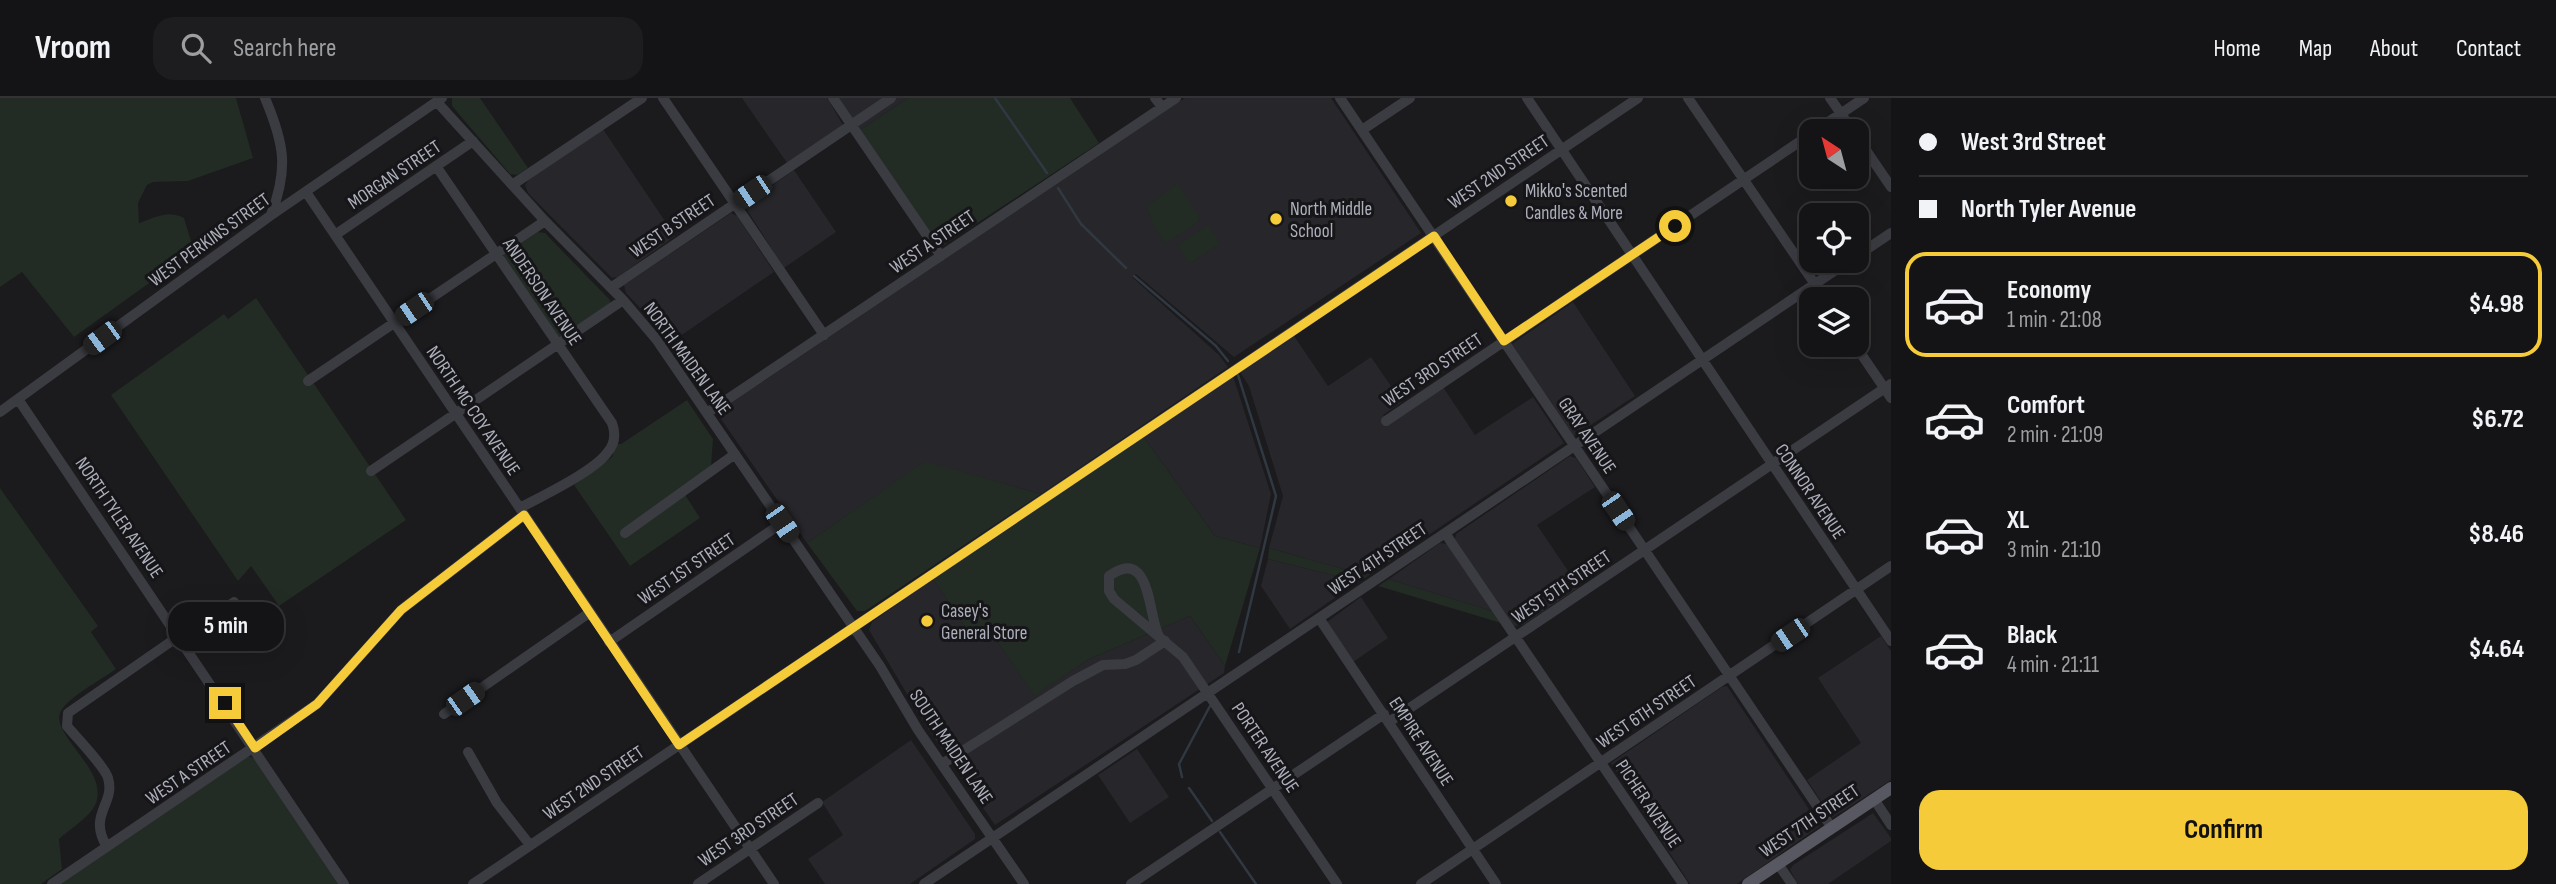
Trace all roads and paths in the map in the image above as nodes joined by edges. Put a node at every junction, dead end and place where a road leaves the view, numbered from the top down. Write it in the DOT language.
graph roads {
  1 [pos="265,98"];
  2 [pos="642,98"];
  3 [pos="663,98"];
  4 [pos="833,98"];
  5 [pos="891,98"];
  6 [pos="1155,98"];
  7 [pos="1176,98"];
  8 [pos="1340,98"];
  9 [pos="1410,98"];
  10 [pos="1527,98"];
  11 [pos="1638,98"];
  12 [pos="1688,98"];
  13 [pos="1830,98"];
  14 [pos="1864,98"];
  15 [pos="439,100"];
  16 [pos="1162,107"];
  17 [pos="1841,114"];
  18 [pos="1833,119"];
  19 [pos="1845,119"];
  20 [pos="852,125"];
  21 [pos="1362,130"];
  22 [pos="472,141"];
  23 [pos="1799,142"];
  24 [pos="1562,149"];
  25 [pos="1869,155"];
  26 [pos="436,166"];
  27 [pos="1744,179"];
  28 [pos="512,185"];
  29 [pos="1891,187"];
  30 [pos="306,192"];
  31 [pos="735,204"];
  32 [pos="270,216"];
  33 [pos="545,222"];
  34 [pos="1891,233"];
  35 [pos="335,235"];
  36 [pos="1434,236"];
  37 [pos="1869,248"];
  38 [pos="496,254"];
  39 [pos="1633,255"];
  40 [pos="941,256"];
  41 [pos="1831,273"];
  42 [pos="1815,284"];
  43 [pos="611,287"];
  44 [pos="1817,287"];
  45 [pos="624,300"];
  46 [pos="394,323"];
  47 [pos="824,335"];
  48 [pos="1504,341"];
  49 [pos="558,344"];
  50 [pos="1864,357"];
  51 [pos="1702,360"];
  52 [pos="308,381"];
  53 [pos="1889,390"];
  54 [pos="18,399"];
  55 [pos="0,412"];
  56 [pos="456,414"];
  57 [pos="707,414"];
  58 [pos="1386,421"];
  59 [pos="615,438"];
  60 [pos="1574,446"];
  61 [pos="734,454"];
  62 [pos="1772,465"];
  63 [pos="371,471"];
  64 [pos="522,512"];
  65 [pos="782,523"];
  66 [pos="625,533"];
  67 [pos="1445,533"];
  68 [pos="1644,550"];
  69 [pos="1891,566"];
  70 [pos="1856,589"];
  71 [pos="234,602"];
  72 [pos="589,612"];
  73 [pos="1319,618"];
  74 [pos="853,627"];
  75 [pos="179,636"];
  76 [pos="1516,637"];
  77 [pos="1162,639"];
  78 [pos="1891,641"];
  79 [pos="609,642"];
  80 [pos="1728,676"];
  81 [pos="1208,693"];
  82 [pos="444,714"];
  83 [pos="1386,718"];
  84 [pos="679,745"];
  85 [pos="255,748"];
  86 [pos="468,752"];
  87 [pos="1601,764"];
  88 [pos="942,765"];
  89 [pos="1273,788"];
  90 [pos="1891,788"];
  91 [pos="1874,799"];
  92 [pos="818,803"];
  93 [pos="1891,825"];
  94 [pos="1832,828"];
  95 [pos="992,838"];
  96 [pos="530,845"];
  97 [pos="107,847"];
  98 [pos="750,849"];
  99 [pos="1472,849"];
  100 [pos="1778,864"];
  101 [pos="52,884"];
  102 [pos="344,884"];
  103 [pos="473,884"];
  104 [pos="698,884"];
  105 [pos="774,884"];
  106 [pos="924,884"];
  107 [pos="1024,884"];
  108 [pos="1131,884"];
  109 [pos="1336,884"];
  110 [pos="1420,884"];
  111 [pos="1496,884"];
  112 [pos="1683,884"];
  113 [pos="1748,884"];
  114 [pos="1792,884"];
  1 -- 32 [label="street"];
  2 -- 28 [label="street"];
  3 -- 31 [label="street"];
  4 -- 20 [label="street"];
  5 -- 20 [label="street, WEST B STREET"];
  6 -- 16 [label="street"];
  7 -- 16 [label="street, WEST A STREET"];
  8 -- 21 [label="street, GRAY AVENUE"];
  9 -- 21 [label="street"];
  10 -- 24 [label="street, CONNOR AVENUE"];
  11 -- 24 [label="street, WEST 2ND STREET"];
  12 -- 27 [label="street"];
  13 -- 17 [label="street"];
  14 -- 17 [label="street, WEST 3RD STREET"];
  15 -- 22 [label="street, NORTH MAIDEN LANE"];
  15 -- 30 [label="street, WEST PERKINS STREET"];
  16 -- 40 [label="street, WEST A STREET"];
  17 -- 18 [label="street, WEST 3RD STREET"];
  17 -- 19 [label="street"];
  20 -- 31 [label="street, WEST B STREET"];
  20 -- 40 [label="street"];
  21 -- 36 [label="street, GRAY AVENUE"];
  22 -- 26 [label="street, MORGAN STREET"];
  22 -- 28 [label="street, NORTH MAIDEN LANE"];
  23 -- 27 [label="street, WEST 3RD STREET"];
  24 -- 36 [label="street, WEST 2ND STREET"];
  24 -- 39 [label="street, CONNOR AVENUE"];
  25 -- 29 [label="street"];
  26 -- 35 [label="street, MORGAN STREET"];
  26 -- 38 [label="street, ANDERSON AVENUE"];
  27 -- 39 [label="street, WEST 3RD STREET"];
  27 -- 42 [label="street"];
  28 -- 33 [label="street, NORTH MAIDEN LANE"];
  30 -- 32 [label="street, WEST PERKINS STREET"];
  30 -- 35 [label="street, NORTH MC COY AVENUE"];
  31 -- 43 [label="street, WEST B STREET"];
  31 -- 47 [label="street"];
  32 -- 54 [label="street, WEST PERKINS STREET"];
  33 -- 38 [label="street"];
  33 -- 43 [label="street, NORTH MAIDEN LANE"];
  34 -- 37 [label="street"];
  35 -- 46 [label="street, NORTH MC COY AVENUE"];
  36 -- 48 [label="street, GRAY AVENUE"];
  36 -- 74 [label="street, WEST 2ND STREET"];
  38 -- 46 [label="street"];
  38 -- 49 [label="street, ANDERSON AVENUE"];
  39 -- 48 [label="street, WEST 3RD STREET"];
  39 -- 51 [label="street, CONNOR AVENUE"];
  40 -- 47 [label="street, WEST A STREET"];
  41 -- 42 [label="street, WEST 4TH STREET"];
  42 -- 44 [label="street"];
  42 -- 51 [label="street, WEST 4TH STREET"];
  43 -- 45 [label="street, NORTH MAIDEN LANE"];
  45 -- 49 [label="street"];
  45 -- 57 [label="street, NORTH MAIDEN LANE"];
  46 -- 52 [label="street"];
  46 -- 56 [label="street, NORTH MC COY AVENUE"];
  47 -- 57 [label="street, WEST A STREET"];
  48 -- 58 [label="street, WEST 3RD STREET"];
  48 -- 60 [label="street, GRAY AVENUE"];
  49 -- 56 [label="street"];
  49 -- 59 [label="street, ANDERSON AVENUE"];
  50 -- 53 [label="street"];
  51 -- 60 [label="street, WEST 4TH STREET"];
  51 -- 62 [label="street, CONNOR AVENUE"];
  53 -- 62 [label="street, WEST 5TH STREET"];
  54 -- 55 [label="street, WEST PERKINS STREET"];
  54 -- 75 [label="street, NORTH TYLER AVENUE"];
  56 -- 63 [label="street"];
  56 -- 64 [label="street, NORTH MC COY AVENUE"];
  57 -- 61 [label="street, NORTH MAIDEN LANE"];
  59 -- 64 [label="street, WEST A STREET"];
  60 -- 67 [label="street, WEST 4TH STREET"];
  60 -- 68 [label="street, GRAY AVENUE"];
  61 -- 65 [label="street, NORTH MAIDEN LANE"];
  61 -- 66 [label="street"];
  62 -- 68 [label="street, WEST 5TH STREET"];
  62 -- 70 [label="street, CONNOR AVENUE"];
  64 -- 72 [label="street, NORTH MC COY AVENUE"];
  64 -- 85 [label="street, WEST A STREET"];
  65 -- 74 [label="street, NORTH MAIDEN LANE"];
  65 -- 79 [label="street, WEST 1ST STREET"];
  67 -- 73 [label="street, WEST 4TH STREET"];
  67 -- 76 [label="street, PICHER AVENUE"];
  68 -- 76 [label="street, WEST 5TH STREET"];
  68 -- 80 [label="street, GRAY AVENUE"];
  69 -- 70 [label="street, WEST 6TH STREET"];
  70 -- 78 [label="street, CONNOR AVENUE"];
  70 -- 80 [label="street, WEST 6TH STREET"];
  71 -- 75 [label="street"];
  72 -- 79 [label="street, NORTH MC COY AVENUE"];
  72 -- 82 [label="street"];
  73 -- 81 [label="street, WEST 4TH STREET"];
  73 -- 83 [label="street, EMPIRE AVENUE"];
  74 -- 84 [label="street, WEST 2ND STREET"];
  74 -- 88 [label="street, SOUTH MAIDEN LANE"];
  75 -- 85 [label="street, NORTH TYLER AVENUE"];
  75 -- 97 [label="street"];
  76 -- 83 [label="street, WEST 5TH STREET"];
  76 -- 87 [label="street, PICHER AVENUE"];
  77 -- 77 [label="street, PORTER AVENUE"];
  77 -- 81 [label="street, PORTER AVENUE"];
  77 -- 88 [label="street"];
  79 -- 84 [label="street, NORTH MC COY AVENUE"];
  80 -- 87 [label="street, WEST 6TH STREET"];
  80 -- 94 [label="street, GRAY AVENUE"];
  81 -- 89 [label="street, PORTER AVENUE"];
  81 -- 95 [label="street, WEST 4TH STREET"];
  83 -- 89 [label="street, WEST 5TH STREET"];
  83 -- 99 [label="street, EMPIRE AVENUE"];
  84 -- 96 [label="street, WEST 2ND STREET"];
  84 -- 98 [label="street, NORTH MC COY AVENUE"];
  85 -- 97 [label="street, WEST A STREET"];
  85 -- 102 [label="street, NORTH TYLER AVENUE"];
  86 -- 96 [label="street"];
  87 -- 99 [label="street, WEST 6TH STREET"];
  87 -- 112 [label="street, PICHER AVENUE"];
  88 -- 95 [label="street, SOUTH MAIDEN LANE"];
  89 -- 108 [label="street, WEST 5TH STREET"];
  89 -- 109 [label="street, PORTER AVENUE"];
  90 -- 91 [label="main road, WEST 7TH STREET"];
  91 -- 93 [label="street"];
  91 -- 94 [label="main road, WEST 7TH STREET"];
  92 -- 98 [label="street, WEST 3RD STREET"];
  94 -- 100 [label="main road, WEST 7TH STREET"];
  95 -- 106 [label="street, WEST 4TH STREET"];
  95 -- 107 [label="street, SOUTH MAIDEN LANE"];
  96 -- 103 [label="street, WEST 2ND STREET"];
  97 -- 101 [label="street, WEST A STREET"];
  98 -- 104 [label="street, WEST 3RD STREET"];
  98 -- 105 [label="street, NORTH MC COY AVENUE"];
  99 -- 110 [label="street, WEST 6TH STREET"];
  99 -- 111 [label="street, EMPIRE AVENUE"];
  100 -- 113 [label="main road, WEST 7TH STREET"];
  100 -- 114 [label="street"];
}
